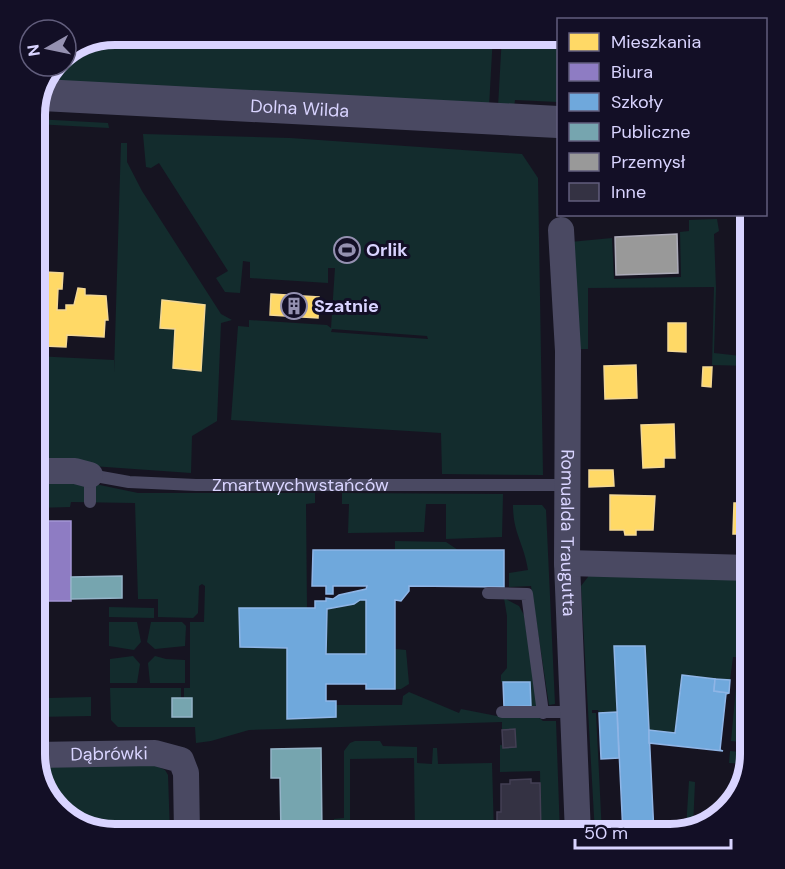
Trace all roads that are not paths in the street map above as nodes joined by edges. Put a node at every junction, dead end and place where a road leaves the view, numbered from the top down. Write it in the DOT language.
graph roads {
  1 [pos="48,95"];
  2 [pos="557,122"];
  3 [pos="561,230"];
  4 [pos="45,471"];
  5 [pos="90,475"];
  6 [pos="567,485"];
  7 [pos="90,502"];
  8 [pos="567,563"];
  9 [pos="740,568"];
  10 [pos="488,593"];
  11 [pos="502,712"];
  12 [pos="573,712"];
  13 [pos="543,713"];
  14 [pos="45,755"];
  15 [pos="187,824"];
  16 [pos="578,824"];
  1 -- 2 [label="street, Dolna Wilda"];
  3 -- 6 [label="street, Romualda Traugutta"];
  4 -- 5 [label="street, Zmartwychwstańców"];
  5 -- 6 [label="lane, Zmartwychwstańców"];
  5 -- 7 [label="lane"];
  6 -- 8 [label="street, Romualda Traugutta"];
  8 -- 9 [label="street"];
  8 -- 12 [label="street, Romualda Traugutta"];
  10 -- 13 [label="lane"];
  11 -- 13 [label="lane"];
  12 -- 13 [label="lane"];
  12 -- 16 [label="street, Romualda Traugutta"];
  14 -- 15 [label="street, Dąbrówki"];
}
